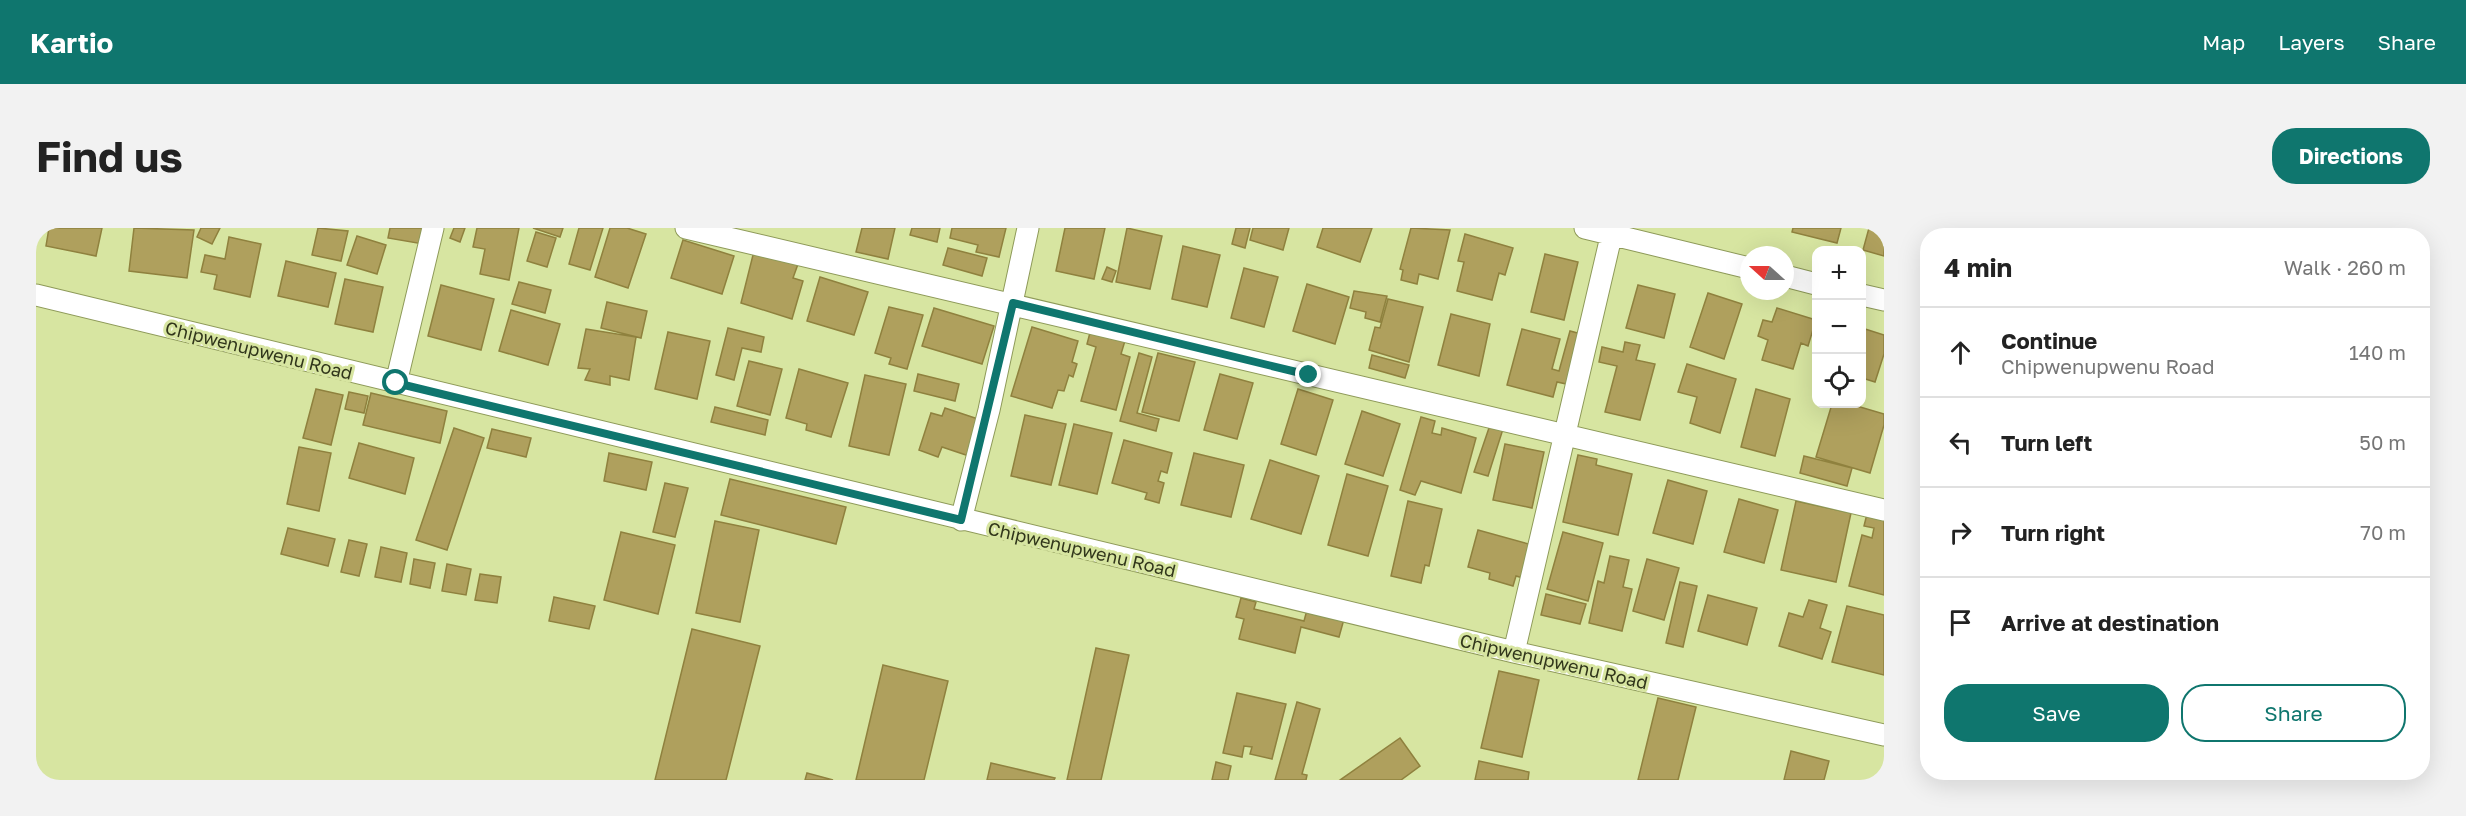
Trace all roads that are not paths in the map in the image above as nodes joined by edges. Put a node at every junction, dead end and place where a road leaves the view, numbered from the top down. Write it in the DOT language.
graph roads {
  1 [pos="433,228"];
  2 [pos="686,228"];
  3 [pos="1028,228"];
  4 [pos="1585,228"];
  5 [pos="1612,231"];
  6 [pos="1740,266"];
  7 [pos="1794,278"];
  8 [pos="1812,283"];
  9 [pos="36,295"];
  10 [pos="1866,296"];
  11 [pos="1884,300"];
  12 [pos="1013,303"];
  13 [pos="396,383"];
  14 [pos="1564,436"];
  15 [pos="1884,510"];
  16 [pos="961,520"];
  17 [pos="1514,652"];
  18 [pos="1884,735"];
  1 -- 13 [label="street"];
  2 -- 12 [label="street"];
  3 -- 12 [label="street"];
  4 -- 5 [label="street"];
  5 -- 6 [label="street"];
  5 -- 14 [label="street"];
  7 -- 8 [label="street"];
  9 -- 13 [label="street, Chipwenupwenu Road"];
  10 -- 11 [label="street"];
  12 -- 14 [label="street"];
  12 -- 16 [label="street"];
  13 -- 16 [label="street, Chipwenupwenu Road"];
  14 -- 15 [label="street"];
  14 -- 17 [label="street"];
  16 -- 17 [label="street, Chipwenupwenu Road"];
  17 -- 18 [label="street, Chipwenupwenu Road"];
}
